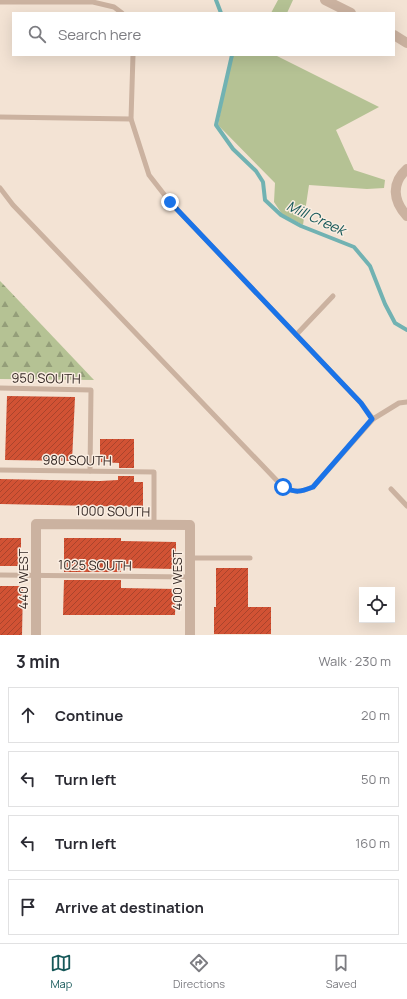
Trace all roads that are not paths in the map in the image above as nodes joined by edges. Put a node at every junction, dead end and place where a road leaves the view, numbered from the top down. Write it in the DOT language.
graph roads {
  1 [pos="325,0"];
  2 [pos="0,2"];
  3 [pos="120,12"];
  4 [pos="349,12"];
  5 [pos="395,35"];
  6 [pos="407,44"];
  7 [pos="133,56"];
  8 [pos="0,117"];
  9 [pos="131,119"];
  10 [pos="407,169"];
  11 [pos="0,188"];
  12 [pos="407,216"];
  13 [pos="333,296"];
  14 [pos="296,335"];
  15 [pos="0,388"];
  16 [pos="407,402"];
  17 [pos="372,419"];
  18 [pos="0,470"];
  19 [pos="90,471"];
  20 [pos="391,489"];
  21 [pos="407,506"];
  22 [pos="36,524"];
  23 [pos="154,525"];
  24 [pos="190,525"];
  25 [pos="190,558"];
  26 [pos="250,558"];
  27 [pos="0,575"];
  28 [pos="36,576"];
  29 [pos="190,577"];
  30 [pos="36,635"];
  31 [pos="190,635"];
  1 -- 4 [label="street"];
  2 -- 3 [label="lane"];
  5 -- 6 [label="street"];
  7 -- 9 [label="lane"];
  8 -- 9 [label="lane"];
  9 -- 14 [label="lane"];
  10 -- 12 [label="street"];
  11 -- 17 [label="lane"];
  13 -- 14 [label="lane"];
  14 -- 17 [label="lane"];
  15 -- 19 [label="lane, 950 SOUTH"];
  16 -- 17 [label="lane"];
  18 -- 19 [label="lane, 980 SOUTH"];
  19 -- 23 [label="lane, 980 SOUTH"];
  20 -- 21 [label="lane"];
  22 -- 23 [label="street, 1000 SOUTH"];
  22 -- 28 [label="street, 440 WEST"];
  23 -- 24 [label="street, 1000 SOUTH"];
  24 -- 25 [label="street, 400 WEST"];
  25 -- 26 [label="lane"];
  25 -- 29 [label="street, 400 WEST"];
  27 -- 28 [label="lane, 1025 SOUTH"];
  28 -- 29 [label="lane, 1025 SOUTH"];
  28 -- 30 [label="street, 440 WEST"];
  29 -- 31 [label="street, 400 WEST"];
}
